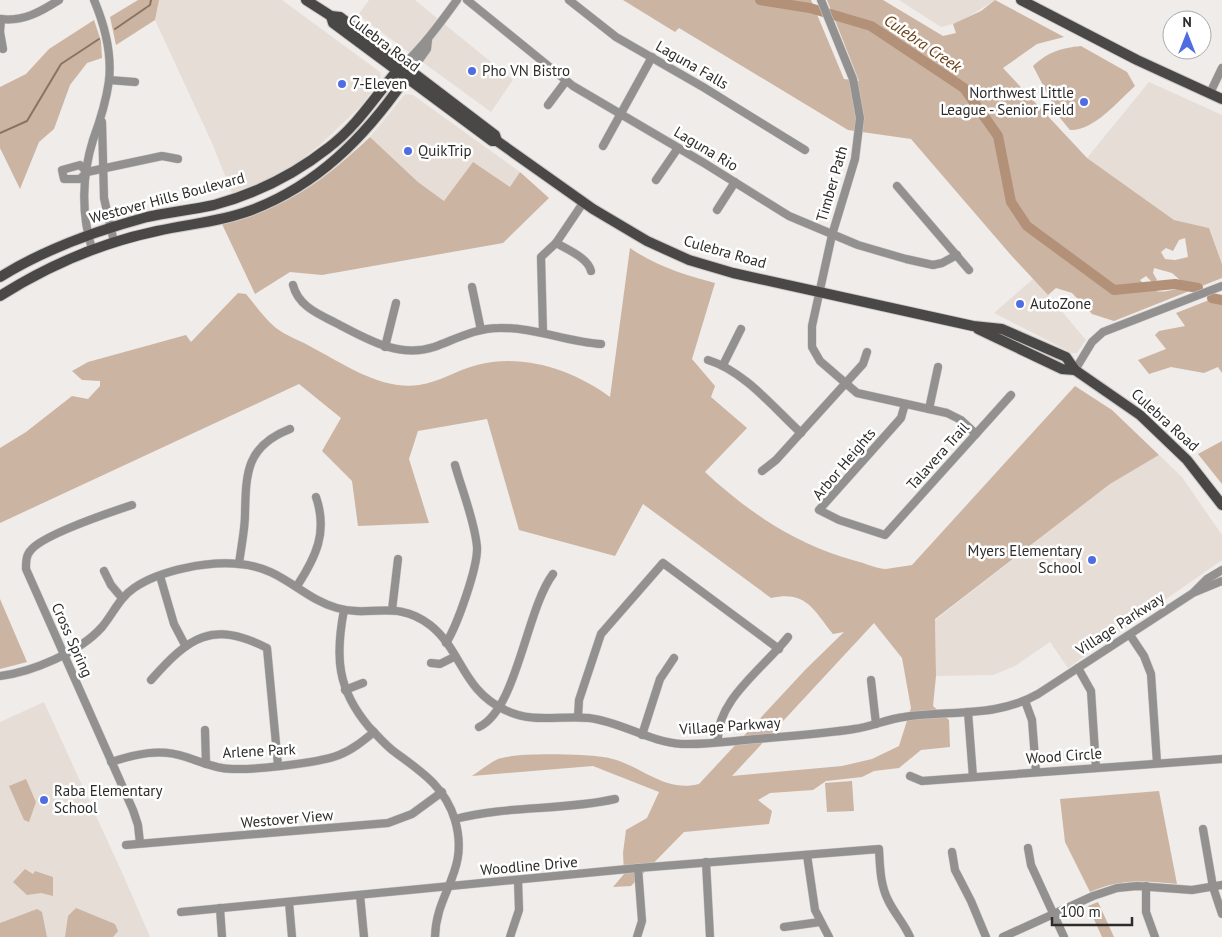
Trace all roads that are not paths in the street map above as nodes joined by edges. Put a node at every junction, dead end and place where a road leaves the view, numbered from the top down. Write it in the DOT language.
graph roads {
  1 [pos="59,0"];
  2 [pos="94,0"];
  3 [pos="306,0"];
  4 [pos="457,0"];
  5 [pos="466,0"];
  6 [pos="569,0"];
  7 [pos="821,0"];
  8 [pos="1021,0"];
  9 [pos="1,19"];
  10 [pos="3,49"];
  11 [pos="652,57"];
  12 [pos="1222,68"];
  13 [pos="404,72"];
  14 [pos="109,80"];
  15 [pos="566,81"];
  16 [pos="135,82"];
  17 [pos="1210,93"];
  18 [pos="1222,99"];
  19 [pos="548,105"];
  20 [pos="621,115"];
  21 [pos="102,118"];
  22 [pos="358,121"];
  23 [pos="367,130"];
  24 [pos="603,146"];
  25 [pos="678,148"];
  26 [pos="805,150"];
  27 [pos="178,159"];
  28 [pos="103,170"];
  29 [pos="87,172"];
  30 [pos="656,180"];
  31 [pos="735,182"];
  32 [pos="897,186"];
  33 [pos="584,203"];
  34 [pos="717,210"];
  35 [pos="110,228"];
  36 [pos="87,235"];
  37 [pos="832,235"];
  38 [pos="114,242"];
  39 [pos="556,243"];
  40 [pos="92,249"];
  41 [pos="956,255"];
  42 [pos="969,270"];
  43 [pos="590,271"];
  44 [pos="0,277"];
  45 [pos="293,285"];
  46 [pos="1222,286"];
  47 [pos="472,287"];
  48 [pos="820,292"];
  49 [pos="0,296"];
  50 [pos="396,302"];
  51 [pos="741,329"];
  52 [pos="481,330"];
  53 [pos="543,332"];
  54 [pos="601,344"];
  55 [pos="385,347"];
  56 [pos="867,352"];
  57 [pos="708,360"];
  58 [pos="723,365"];
  59 [pos="938,367"];
  60 [pos="1075,370"];
  61 [pos="845,384"];
  62 [pos="1011,395"];
  63 [pos="905,404"];
  64 [pos="929,409"];
  65 [pos="290,429"];
  66 [pos="801,433"];
  67 [pos="976,434"];
  68 [pos="455,464"];
  69 [pos="762,471"];
  70 [pos="316,497"];
  71 [pos="132,505"];
  72 [pos="1222,505"];
  73 [pos="885,535"];
  74 [pos="398,559"];
  75 [pos="239,564"];
  76 [pos="1222,570"];
  77 [pos="104,571"];
  78 [pos="553,574"];
  79 [pos="160,576"];
  80 [pos="1222,581"];
  81 [pos="298,586"];
  82 [pos="1193,593"];
  83 [pos="122,598"];
  84 [pos="344,610"];
  85 [pos="392,610"];
  86 [pos="1130,634"];
  87 [pos="788,637"];
  88 [pos="446,643"];
  89 [pos="185,645"];
  90 [pos="779,649"];
  91 [pos="63,654"];
  92 [pos="454,657"];
  93 [pos="674,658"];
  94 [pos="431,663"];
  95 [pos="1078,668"];
  96 [pos="0,676"];
  97 [pos="151,680"];
  98 [pos="871,680"];
  99 [pos="363,683"];
  100 [pos="345,690"];
  101 [pos="1025,701"];
  102 [pos="498,707"];
  103 [pos="968,712"];
  104 [pos="578,718"];
  105 [pos="876,724"];
  106 [pos="479,728"];
  107 [pos="205,730"];
  108 [pos="374,732"];
  109 [pos="642,735"];
  110 [pos="718,742"];
  111 [pos="1222,758"];
  112 [pos="111,762"];
  113 [pos="1157,763"];
  114 [pos="206,764"];
  115 [pos="278,765"];
  116 [pos="1096,768"];
  117 [pos="1036,772"];
  118 [pos="910,776"];
  119 [pos="973,777"];
  120 [pos="442,792"];
  121 [pos="615,799"];
  122 [pos="454,820"];
  123 [pos="1203,829"];
  124 [pos="140,843"];
  125 [pos="126,845"];
  126 [pos="1028,848"];
  127 [pos="952,852"];
  128 [pos="808,855"];
  129 [pos="706,862"];
  130 [pos="638,868"];
  131 [pos="518,880"];
  132 [pos="1222,885"];
  133 [pos="1146,886"];
  134 [pos="449,887"];
  135 [pos="1213,887"];
  136 [pos="360,895"];
  137 [pos="289,902"];
  138 [pos="220,908"];
  139 [pos="181,912"];
  140 [pos="1053,914"];
  141 [pos="1222,914"];
  142 [pos="820,922"];
  143 [pos="784,927"];
  144 [pos="222,937"];
  145 [pos="292,937"];
  146 [pos="364,937"];
  147 [pos="435,937"];
  148 [pos="510,937"];
  149 [pos="637,937"];
  150 [pos="710,937"];
  151 [pos="829,937"];
  152 [pos="910,937"];
  153 [pos="986,937"];
  154 [pos="1003,937"];
  155 [pos="1064,937"];
  156 [pos="1155,937"];
  1 -- 9 [label="street"];
  2 -- 14 [label="street"];
  3 -- 13 [label="main road, Culebra Road"];
  4 -- 13 [label="street"];
  5 -- 15 [label="street, Laguna Rio"];
  6 -- 11 [label="street, Laguna Falls"];
  7 -- 37 [label="street, Timber Path"];
  8 -- 17 [label="main road"];
  9 -- 10 [label="street"];
  11 -- 20 [label="street"];
  11 -- 26 [label="street, Laguna Falls"];
  12 -- 17 [label="street"];
  13 -- 22 [label="main road, Westover Hills Boulevard"];
  13 -- 23 [label="main road, Westover Hills Boulevard"];
  13 -- 33 [label="main road, Culebra Road"];
  14 -- 16 [label="street"];
  14 -- 21 [label="street"];
  15 -- 19 [label="street"];
  15 -- 20 [label="street, Laguna Rio"];
  17 -- 18 [label="main road"];
  20 -- 24 [label="street"];
  20 -- 25 [label="street, Laguna Rio"];
  21 -- 28 [label="street"];
  21 -- 29 [label="street"];
  22 -- 23 [label="main road"];
  22 -- 35 [label="main road, Westover Hills Boulevard"];
  23 -- 38 [label="main road, Westover Hills Boulevard"];
  25 -- 30 [label="street"];
  25 -- 31 [label="street, Laguna Rio"];
  27 -- 28 [label="street"];
  28 -- 29 [label="street"];
  28 -- 35 [label="street"];
  29 -- 36 [label="street"];
  31 -- 34 [label="street"];
  31 -- 37 [label="street, Laguna Rio"];
  32 -- 41 [label="street"];
  33 -- 39 [label="street"];
  33 -- 48 [label="main road, Culebra Road"];
  35 -- 36 [label="main road, Westover Hills Boulevard"];
  35 -- 38 [label="street"];
  36 -- 40 [label="street"];
  36 -- 44 [label="main road, Westover Hills Boulevard"];
  37 -- 41 [label="street, Laguna Rio"];
  37 -- 48 [label="street, Timber Path"];
  38 -- 40 [label="main road, Westover Hills Boulevard"];
  39 -- 43 [label="street"];
  39 -- 53 [label="street"];
  40 -- 49 [label="main road, Westover Hills Boulevard"];
  41 -- 42 [label="street"];
  45 -- 55 [label="street"];
  46 -- 60 [label="street"];
  47 -- 52 [label="street"];
  48 -- 60 [label="main road, Culebra Road"];
  48 -- 61 [label="street, Timber Path"];
  50 -- 55 [label="street"];
  51 -- 58 [label="street"];
  52 -- 53 [label="street"];
  52 -- 55 [label="street"];
  53 -- 54 [label="street"];
  56 -- 61 [label="street"];
  57 -- 58 [label="street"];
  58 -- 66 [label="street"];
  59 -- 64 [label="street"];
  60 -- 72 [label="main road, Culebra Road"];
  61 -- 63 [label="street"];
  61 -- 66 [label="street"];
  62 -- 67 [label="street, Talavera Trail"];
  63 -- 64 [label="street"];
  63 -- 73 [label="street, Arbor Heights"];
  64 -- 67 [label="street"];
  65 -- 75 [label="street"];
  66 -- 69 [label="street"];
  67 -- 73 [label="street, Talavera Trail"];
  68 -- 88 [label="street"];
  70 -- 81 [label="street"];
  71 -- 91 [label="street, Cross Spring"];
  74 -- 85 [label="street"];
  75 -- 79 [label="street, Village Parkway"];
  75 -- 81 [label="street, Village Parkway"];
  76 -- 82 [label="street, Village Parkway"];
  77 -- 83 [label="street"];
  78 -- 102 [label="street"];
  79 -- 83 [label="street, Village Parkway"];
  79 -- 89 [label="street"];
  80 -- 82 [label="street, Village Parkway"];
  81 -- 84 [label="street, Village Parkway"];
  82 -- 86 [label="street, Village Parkway"];
  83 -- 91 [label="street, Village Parkway"];
  84 -- 85 [label="street, Village Parkway"];
  84 -- 100 [label="street"];
  85 -- 88 [label="street, Village Parkway"];
  86 -- 95 [label="street, Village Parkway"];
  86 -- 113 [label="street"];
  87 -- 90 [label="street"];
  88 -- 92 [label="street, Village Parkway"];
  89 -- 97 [label="street"];
  89 -- 115 [label="street"];
  90 -- 104 [label="street"];
  90 -- 110 [label="street"];
  91 -- 96 [label="street, Village Parkway"];
  91 -- 112 [label="street, Cross Spring"];
  92 -- 94 [label="street"];
  92 -- 102 [label="street, Village Parkway"];
  93 -- 109 [label="street"];
  95 -- 101 [label="street, Village Parkway"];
  95 -- 116 [label="street"];
  98 -- 105 [label="street"];
  99 -- 100 [label="street"];
  100 -- 108 [label="street"];
  101 -- 103 [label="street, Village Parkway"];
  101 -- 117 [label="street"];
  102 -- 104 [label="street, Village Parkway"];
  102 -- 106 [label="street"];
  103 -- 105 [label="street, Village Parkway"];
  103 -- 119 [label="street"];
  104 -- 109 [label="street, Village Parkway"];
  105 -- 110 [label="street, Village Parkway"];
  107 -- 114 [label="street"];
  108 -- 115 [label="street, Arlene Park"];
  108 -- 120 [label="street"];
  109 -- 110 [label="street, Village Parkway"];
  111 -- 113 [label="street, Wood Circle"];
  112 -- 114 [label="street, Arlene Park"];
  112 -- 124 [label="street, Cross Spring"];
  113 -- 116 [label="street, Wood Circle"];
  114 -- 115 [label="street, Arlene Park"];
  116 -- 117 [label="street, Wood Circle"];
  117 -- 119 [label="street, Wood Circle"];
  118 -- 119 [label="street, Wood Circle"];
  120 -- 122 [label="street"];
  120 -- 124 [label="street, Westover View"];
  121 -- 122 [label="street"];
  122 -- 134 [label="street"];
  123 -- 135 [label="street"];
  124 -- 125 [label="street, Westover View"];
  126 -- 140 [label="street"];
  127 -- 153 [label="street"];
  128 -- 129 [label="street, Woodline Drive"];
  128 -- 142 [label="street"];
  128 -- 152 [label="street, Woodline Drive"];
  129 -- 130 [label="street, Woodline Drive"];
  129 -- 150 [label="street"];
  130 -- 131 [label="street, Woodline Drive"];
  130 -- 149 [label="street"];
  131 -- 134 [label="street, Woodline Drive"];
  131 -- 148 [label="street"];
  132 -- 135 [label="street"];
  133 -- 135 [label="street"];
  133 -- 140 [label="street"];
  133 -- 156 [label="street"];
  134 -- 136 [label="street, Woodline Drive"];
  134 -- 147 [label="street"];
  135 -- 141 [label="street"];
  136 -- 137 [label="street, Woodline Drive"];
  136 -- 146 [label="street"];
  137 -- 138 [label="street, Woodline Drive"];
  137 -- 145 [label="street"];
  138 -- 139 [label="street, Woodline Drive"];
  138 -- 144 [label="street"];
  140 -- 154 [label="street"];
  140 -- 155 [label="street"];
  142 -- 143 [label="street"];
  142 -- 151 [label="street"];
}
